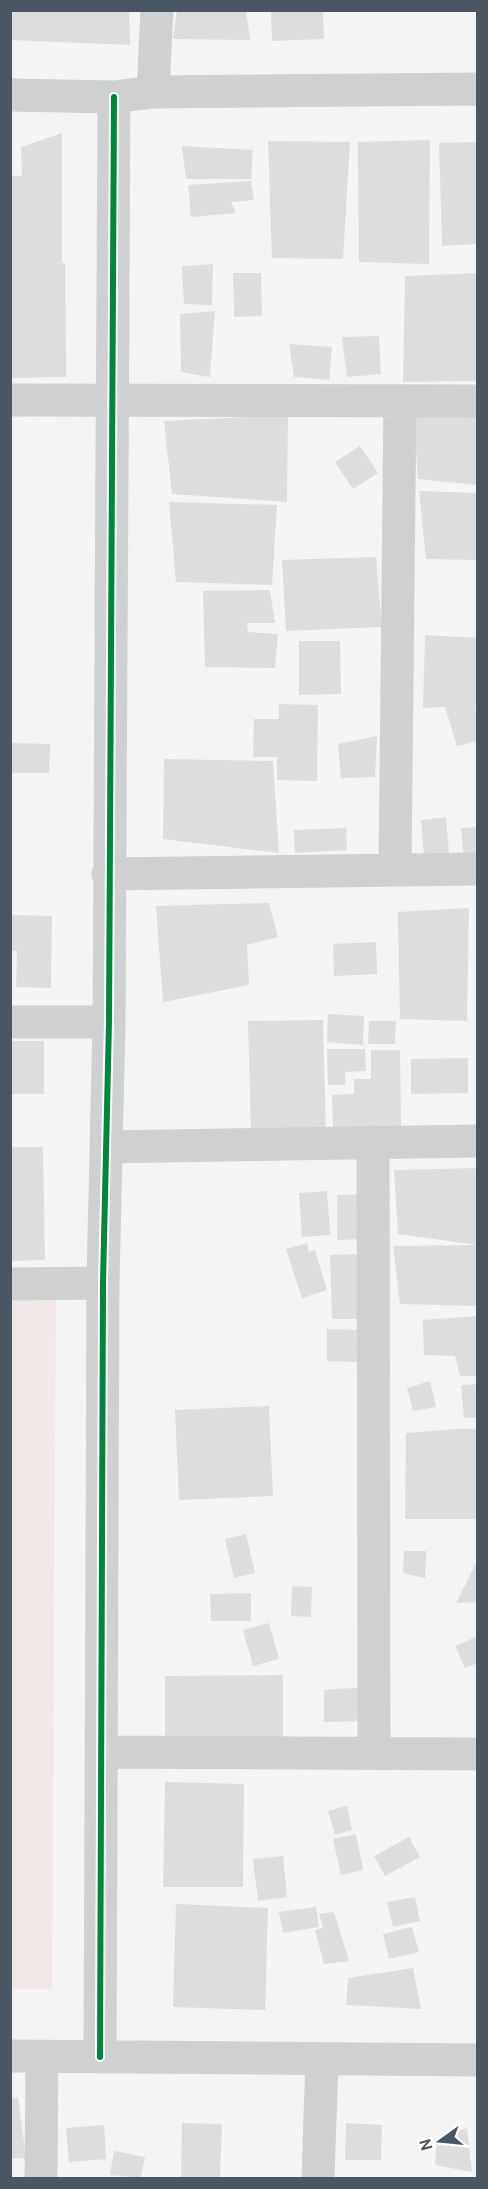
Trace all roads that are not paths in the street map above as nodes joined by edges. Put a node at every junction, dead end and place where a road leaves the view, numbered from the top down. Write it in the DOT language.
graph roads {
  1 [pos="157,10"];
  2 [pos="477,89"];
  3 [pos="153,92"];
  4 [pos="10,95"];
  5 [pos="114,97"];
  6 [pos="114,399"];
  7 [pos="10,400"];
  8 [pos="400,401"];
  9 [pos="477,401"];
  10 [pos="477,869"];
  11 [pos="395,870"];
  12 [pos="108,874"];
  13 [pos="10,1022"];
  14 [pos="109,1022"];
  15 [pos="477,1140"];
  16 [pos="373,1142"];
  17 [pos="106,1147"];
  18 [pos="103,1283"];
  19 [pos="10,1284"];
  20 [pos="103,1752"];
  21 [pos="374,1754"];
  22 [pos="477,1754"];
  23 [pos="10,2056"];
  24 [pos="42,2057"];
  25 [pos="100,2057"];
  26 [pos="322,2058"];
  27 [pos="477,2060"];
  28 [pos="41,2178"];
  29 [pos="318,2178"];
  1 -- 3 [label="street"];
  2 -- 3 [label="street"];
  3 -- 5 [label="street"];
  4 -- 5 [label="street"];
  5 -- 6 [label="street"];
  6 -- 7 [label="street"];
  6 -- 8 [label="street"];
  6 -- 12 [label="street"];
  8 -- 9 [label="street"];
  8 -- 11 [label="street"];
  10 -- 11 [label="street"];
  11 -- 12 [label="street"];
  12 -- 14 [label="street"];
  13 -- 14 [label="street"];
  14 -- 17 [label="street"];
  15 -- 16 [label="street"];
  16 -- 17 [label="street"];
  16 -- 21 [label="street"];
  17 -- 18 [label="street"];
  18 -- 19 [label="street"];
  18 -- 20 [label="street"];
  20 -- 21 [label="street"];
  20 -- 25 [label="street"];
  21 -- 22 [label="street"];
  23 -- 24 [label="street"];
  24 -- 25 [label="street"];
  24 -- 28 [label="street"];
  25 -- 26 [label="street"];
  26 -- 27 [label="street"];
  26 -- 29 [label="street"];
}
